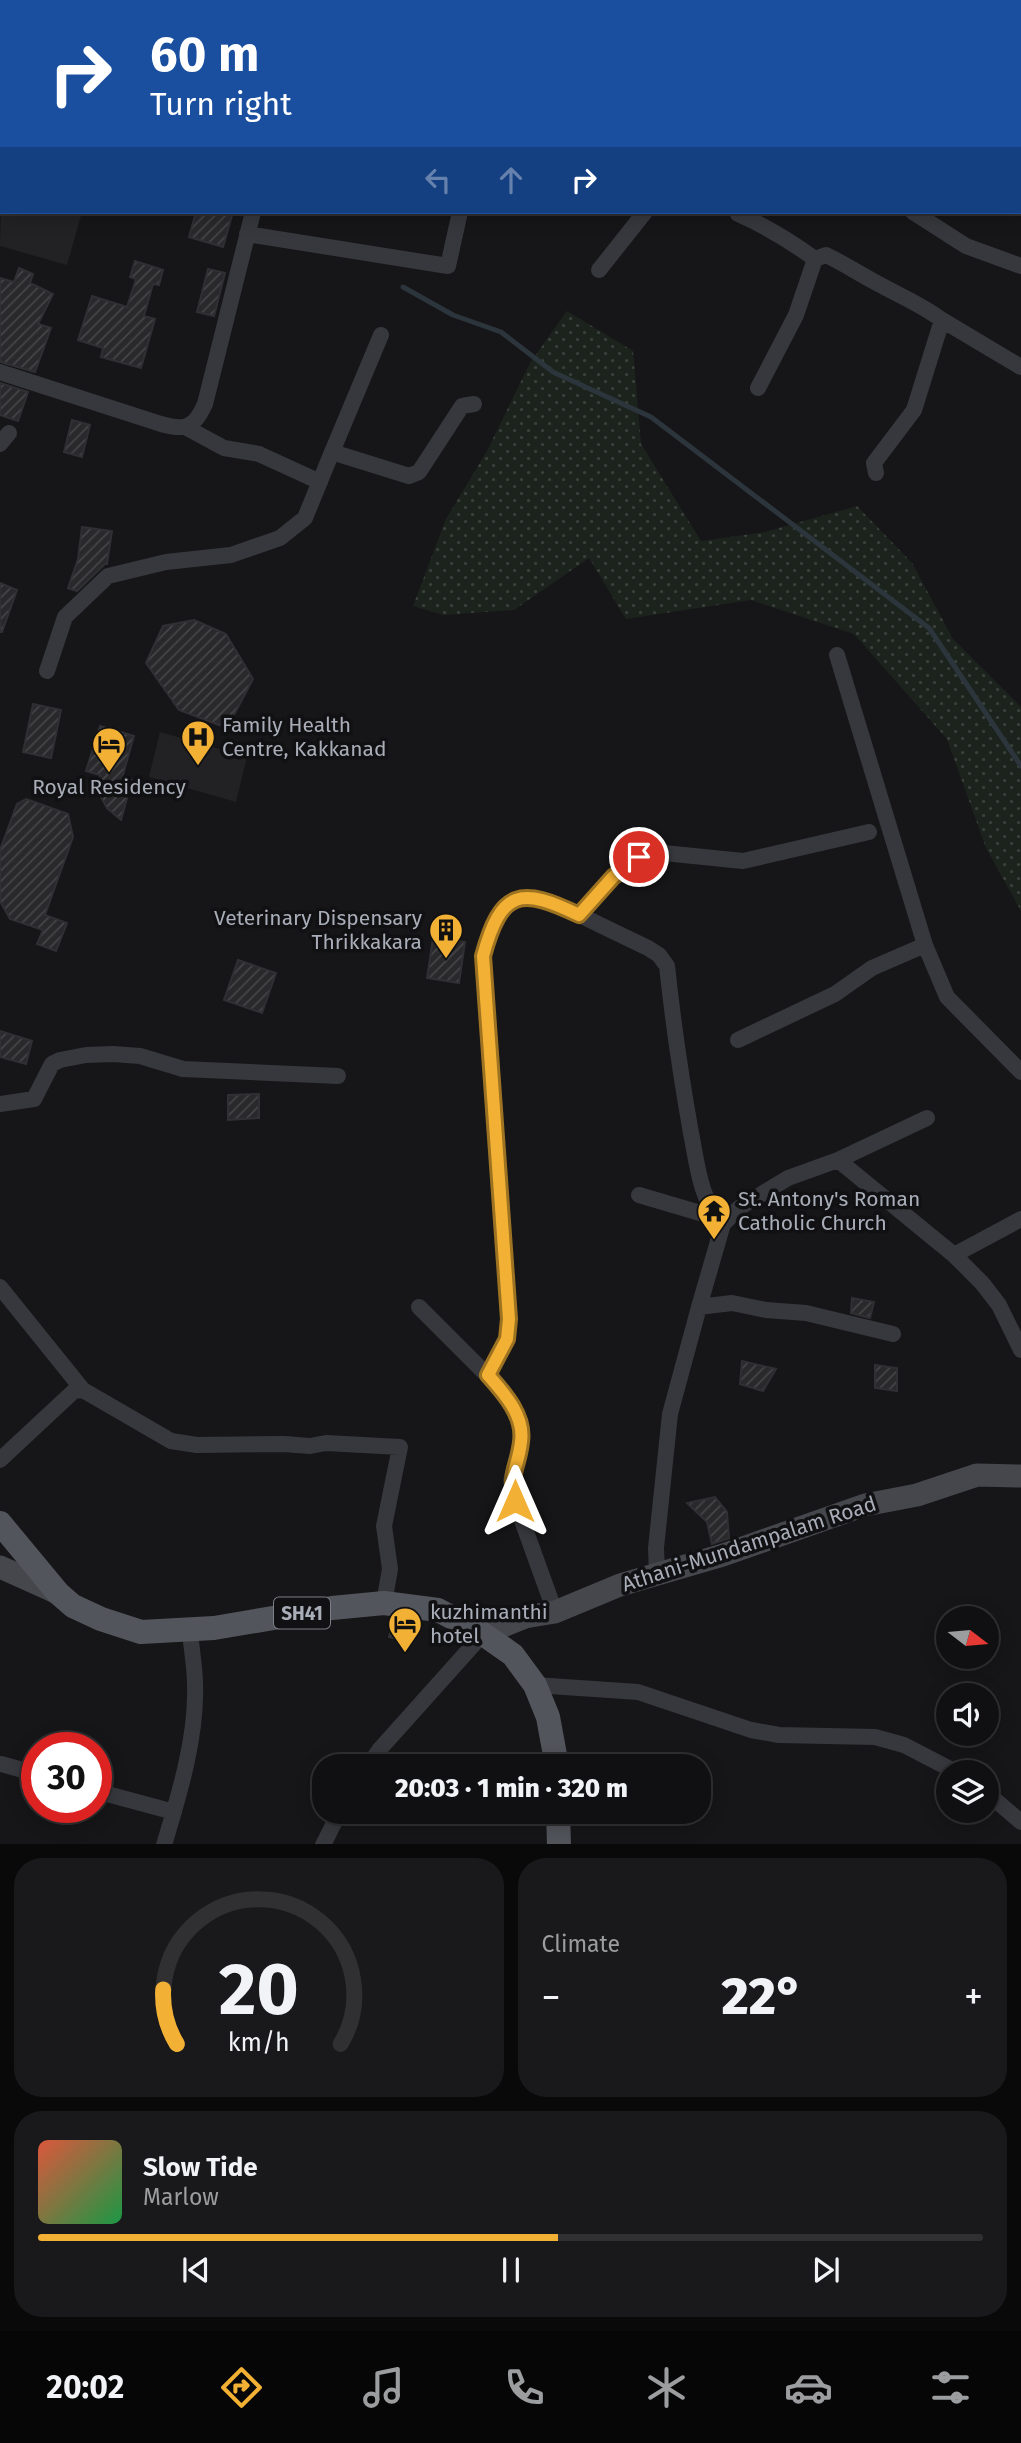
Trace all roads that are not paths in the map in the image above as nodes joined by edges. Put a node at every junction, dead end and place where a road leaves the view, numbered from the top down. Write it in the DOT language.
graph roads {
  1 [pos="252,214"];
  2 [pos="460,214"];
  3 [pos="643,214"];
  4 [pos="738,214"];
  5 [pos="916,214"];
  6 [pos="247,234"];
  7 [pos="815,259"];
  8 [pos="1021,267"];
  9 [pos="599,270"];
  10 [pos="943,320"];
  11 [pos="381,335"];
  12 [pos="1021,366"];
  13 [pos="0,373"];
  14 [pos="758,388"];
  15 [pos="474,404"];
  16 [pos="187,428"];
  17 [pos="332,452"];
  18 [pos="876,473"];
  19 [pos="320,482"];
  20 [pos="837,655"];
  21 [pos="47,671"];
  22 [pos="869,832"];
  23 [pos="579,915"];
  24 [pos="925,945"];
  25 [pos="738,1040"];
  26 [pos="1021,1072"];
  27 [pos="338,1076"];
  28 [pos="0,1104"];
  29 [pos="927,1118"];
  30 [pos="838,1160"];
  31 [pos="639,1195"];
  32 [pos="1021,1219"];
  33 [pos="720,1221"];
  34 [pos="954,1255"];
  35 [pos="0,1287"];
  36 [pos="419,1307"];
  37 [pos="699,1307"];
  38 [pos="893,1334"];
  39 [pos="1021,1350"];
  40 [pos="488,1375"];
  41 [pos="83,1390"];
  42 [pos="0,1460"];
  43 [pos="1021,1476"];
  44 [pos="0,1523"];
  45 [pos="0,1567"];
  46 [pos="657,1574"];
  47 [pos="58,1593"];
  48 [pos="384,1603"];
  49 [pos="555,1612"];
  50 [pos="190,1630"];
  51 [pos="483,1634"];
  52 [pos="535,1685"];
  53 [pos="376,1754"];
  54 [pos="555,1754"];
  55 [pos="936,1762"];
  56 [pos="1,1764"];
  57 [pos="21,1770"];
  58 [pos="112,1795"];
  59 [pos="999,1803"];
  60 [pos="174,1812"];
  61 [pos="1021,1822"];
  62 [pos="333,1824"];
  63 [pos="558,1824"];
  64 [pos="164,1844"];
  65 [pos="323,1844"];
  66 [pos="559,1844"];
  1 -- 6 [label="street"];
  2 -- 6 [label="street"];
  3 -- 9 [label="street"];
  4 -- 7 [label="street"];
  5 -- 8 [label="street"];
  6 -- 16 [label="street"];
  7 -- 10 [label="street"];
  7 -- 14 [label="street"];
  10 -- 12 [label="street"];
  10 -- 18 [label="street"];
  11 -- 17 [label="street"];
  13 -- 16 [label="street"];
  15 -- 17 [label="street"];
  16 -- 19 [label="street"];
  17 -- 19 [label="street"];
  19 -- 21 [label="street"];
  20 -- 24 [label="street"];
  22 -- 23 [label="street"];
  23 -- 33 [label="street"];
  23 -- 40 [label="street"];
  24 -- 25 [label="street"];
  24 -- 26 [label="street"];
  27 -- 28 [label="street"];
  29 -- 30 [label="street"];
  30 -- 33 [label="street"];
  30 -- 34 [label="street"];
  31 -- 33 [label="street"];
  32 -- 34 [label="street"];
  33 -- 37 [label="street"];
  34 -- 39 [label="street"];
  35 -- 41 [label="street"];
  36 -- 40 [label="street"];
  37 -- 38 [label="street"];
  37 -- 46 [label="street"];
  40 -- 49 [label="street"];
  41 -- 42 [label="street"];
  41 -- 48 [label="street"];
  43 -- 46 [label="street, Athani-Mundampalam Road"];
  44 -- 47 [label="main road, SH41"];
  45 -- 47 [label="street"];
  46 -- 49 [label="street, Athani-Mundampalam Road"];
  47 -- 50 [label="main road, SH41"];
  48 -- 50 [label="main road, SH41"];
  48 -- 51 [label="main road, SH41"];
  49 -- 51 [label="street, Athani-Mundampalam Road"];
  50 -- 60 [label="street"];
  51 -- 52 [label="main road, SH41"];
  51 -- 53 [label="street"];
  52 -- 54 [label="main road, SH41"];
  52 -- 55 [label="street"];
  56 -- 57 [label="street"];
  58 -- 60 [label="street"];
  59 -- 61 [label="street"];
  60 -- 64 [label="street"];
  62 -- 65 [label="street"];
  63 -- 66 [label="main road"];
}
